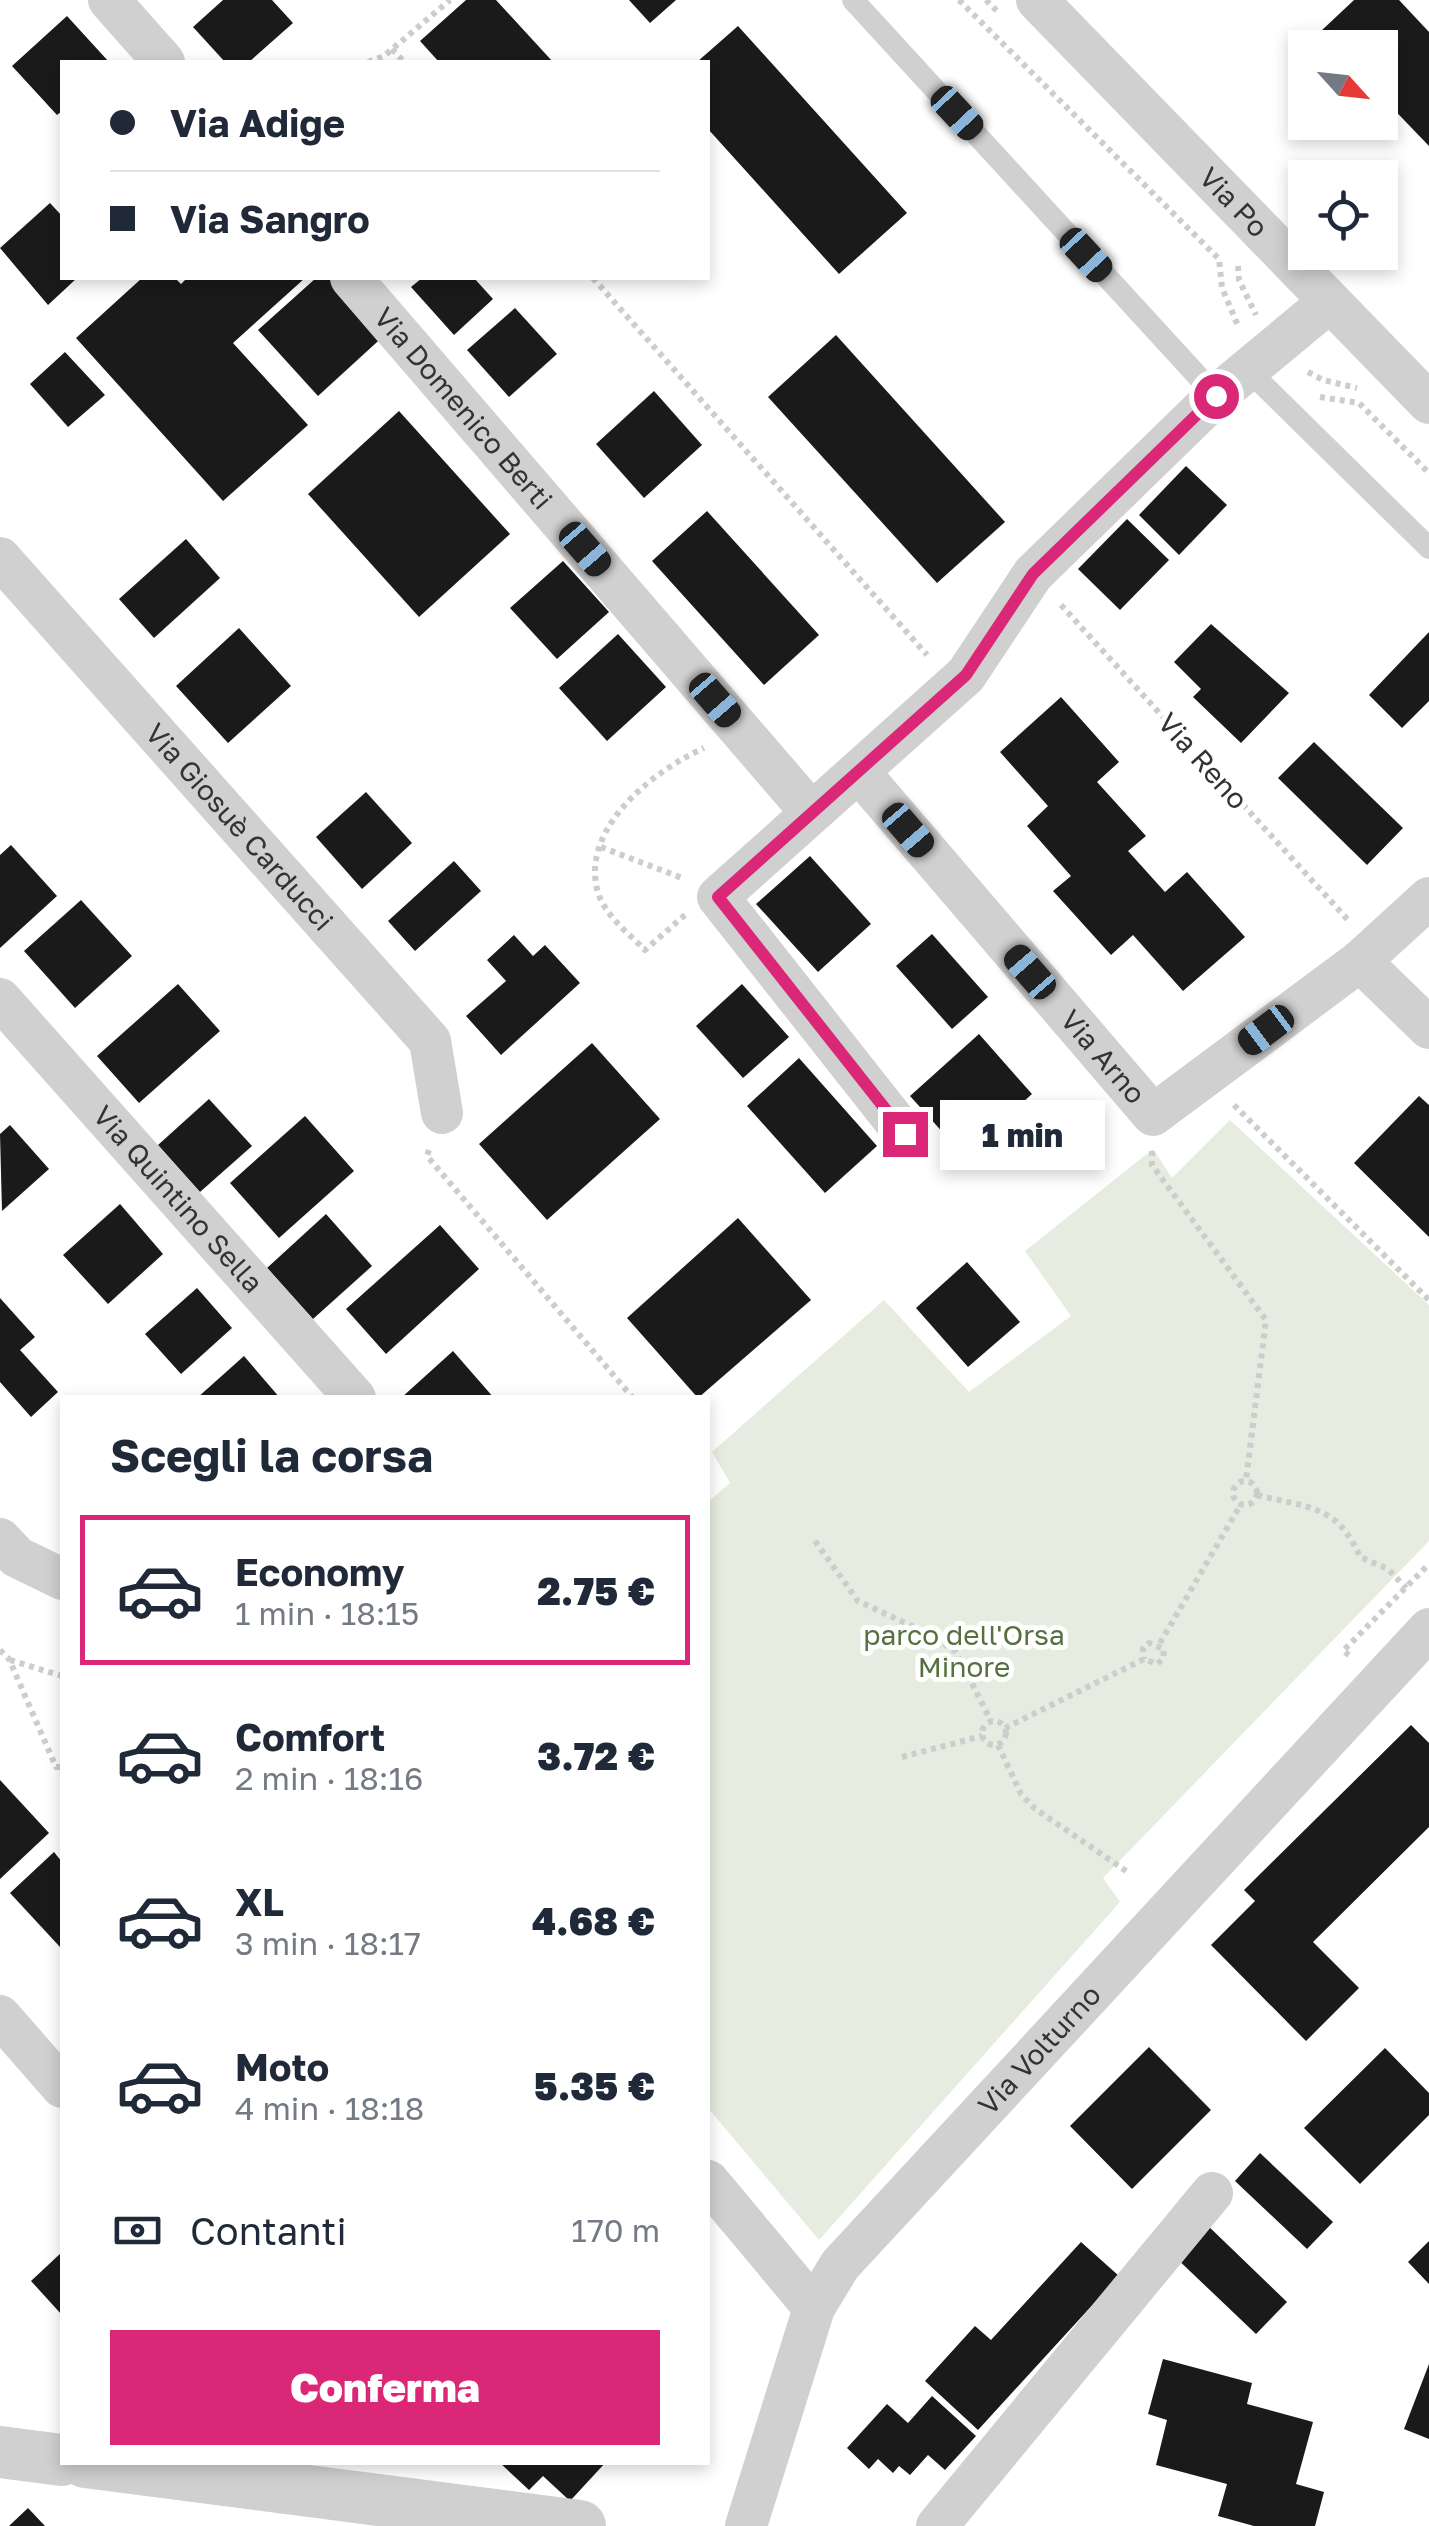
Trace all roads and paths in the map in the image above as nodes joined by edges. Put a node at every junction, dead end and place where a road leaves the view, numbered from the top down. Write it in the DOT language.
graph roads {
  1 [pos="109,0"];
  2 [pos="450,0"];
  3 [pos="853,0"];
  4 [pos="959,0"];
  5 [pos="1037,0"];
  6 [pos="392,49"];
  7 [pos="162,60"];
  8 [pos="372,60"];
  9 [pos="402,60"];
  10 [pos="353,280"];
  11 [pos="596,280"];
  12 [pos="1328,304"];
  13 [pos="1242,373"];
  14 [pos="1429,404"];
  15 [pos="1429,473"];
  16 [pos="1429,548"];
  17 [pos="0,558"];
  18 [pos="1033,574"];
  19 [pos="954,686"];
  20 [pos="741,730"];
  21 [pos="859,772"];
  22 [pos="810,810"];
  23 [pos="602,846"];
  24 [pos="715,894"];
  25 [pos="1429,898"];
  26 [pos="1366,954"];
  27 [pos="0,1000"];
  28 [pos="1429,1028"];
  29 [pos="1205,1076"];
  30 [pos="442,1112"];
  31 [pos="1153,1115"];
  32 [pos="905,1134"];
  33 [pos="1429,1300"];
  34 [pos="352,1395"];
  35 [pos="630,1395"];
  36 [pos="1246,1480"];
  37 [pos="1258,1495"];
  38 [pos="1242,1504"];
  39 [pos="0,1539"];
  40 [pos="815,1541"];
  41 [pos="60,1578"];
  42 [pos="1406,1588"];
  43 [pos="1429,1630"];
  44 [pos="1160,1644"];
  45 [pos="0,1650"];
  46 [pos="1144,1659"];
  47 [pos="9,1660"];
  48 [pos="60,1675"];
  49 [pos="991,1721"];
  50 [pos="1005,1728"];
  51 [pos="982,1736"];
  52 [pos="998,1744"];
  53 [pos="902,1757"];
  54 [pos="60,1767"];
  55 [pos="1129,1874"];
  56 [pos="0,2016"];
  57 [pos="60,2085"];
  58 [pos="710,2183"];
  59 [pos="1212,2193"];
  60 [pos="814,2308"];
  61 [pos="0,2452"];
  62 [pos="60,2460"];
  63 [pos="128,2465"];
  64 [pos="157,2467"];
  65 [pos="580,2526"];
  66 [pos="746,2526"];
  67 [pos="937,2526"];
  1 -- 7 [label="street"];
  2 -- 6 [label="path"];
  3 -- 13 [label="lane"];
  4 -- 13 [label="path"];
  5 -- 12 [label="street, Via Po"];
  6 -- 8 [label="path"];
  6 -- 9 [label="path"];
  10 -- 20 [label="street, Via Domenico Berti"];
  11 -- 19 [label="path"];
  12 -- 13 [label="street"];
  12 -- 14 [label="street, Via Po"];
  13 -- 15 [label="path"];
  13 -- 16 [label="lane"];
  13 -- 18 [label="street"];
  17 -- 30 [label="street, Via Giosuè Carducci"];
  18 -- 19 [label="street"];
  18 -- 26 [label="path, Via Reno"];
  19 -- 21 [label="street"];
  20 -- 22 [label="street, Via Domenico Berti"];
  20 -- 23 [label="path"];
  21 -- 22 [label="street"];
  21 -- 31 [label="street, Via Arno"];
  22 -- 24 [label="street"];
  23 -- 24 [label="path"];
  23 -- 24 [label="path"];
  24 -- 32 [label="street"];
  25 -- 26 [label="street"];
  26 -- 28 [label="street"];
  26 -- 29 [label="street"];
  27 -- 34 [label="street, Via Quintino Sella"];
  29 -- 31 [label="street"];
  29 -- 33 [label="path"];
  30 -- 35 [label="path"];
  31 -- 36 [label="path"];
  36 -- 37 [label="path"];
  36 -- 38 [label="path"];
  37 -- 38 [label="path"];
  37 -- 42 [label="path"];
  38 -- 44 [label="path"];
  39 -- 41 [label="street"];
  40 -- 49 [label="path"];
  43 -- 60 [label="street, Via Volturno"];
  44 -- 46 [label="path"];
  44 -- 46 [label="path"];
  45 -- 47 [label="path"];
  46 -- 50 [label="path"];
  47 -- 48 [label="path"];
  47 -- 54 [label="path"];
  49 -- 50 [label="path"];
  49 -- 51 [label="path"];
  50 -- 52 [label="path"];
  51 -- 52 [label="path"];
  51 -- 53 [label="path"];
  52 -- 55 [label="path"];
  56 -- 57 [label="street"];
  58 -- 60 [label="street"];
  59 -- 67 [label="street"];
  60 -- 66 [label="street, Via Volturno"];
  61 -- 62 [label="street"];
  63 -- 64 [label="street"];
  64 -- 65 [label="street"];
}
